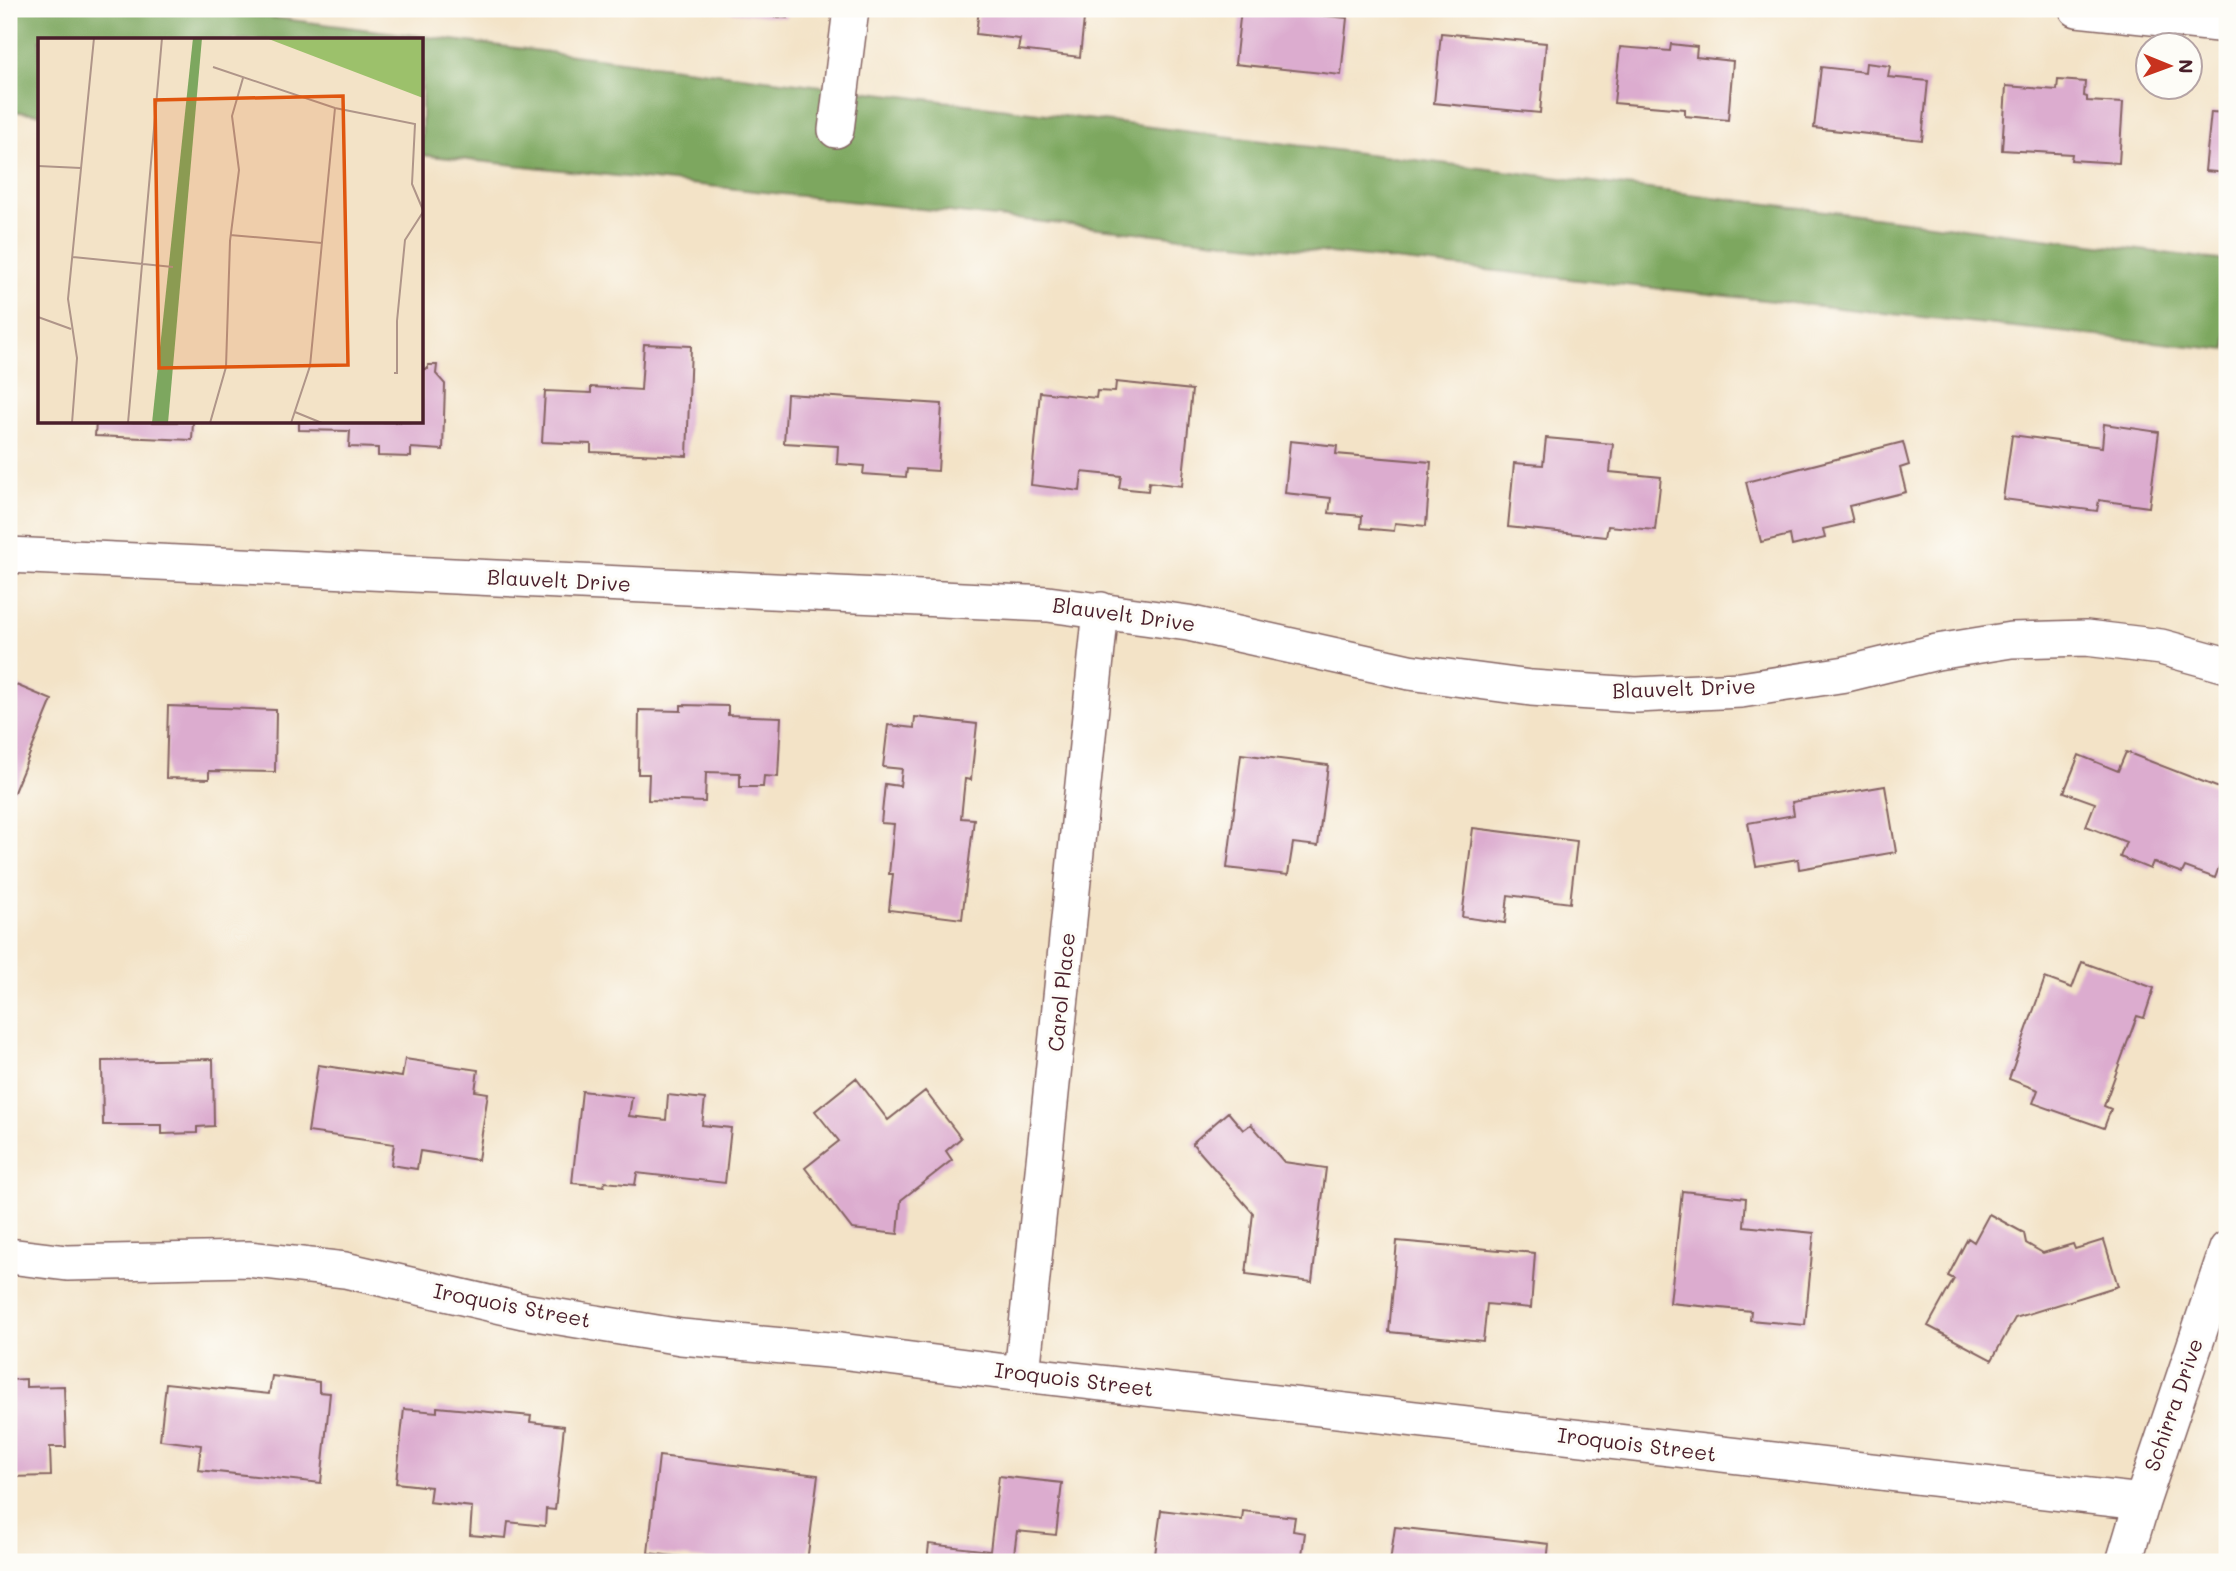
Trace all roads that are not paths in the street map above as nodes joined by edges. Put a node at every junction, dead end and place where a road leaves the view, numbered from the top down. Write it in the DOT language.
graph roads {
  1 [pos="851,9"];
  2 [pos="2077,9"];
  3 [pos="2227,25"];
  4 [pos="836,130"];
  5 [pos="9,555"];
  6 [pos="1101,610"];
  7 [pos="2227,664"];
  8 [pos="2227,1249"];
  9 [pos="9,1256"];
  10 [pos="1022,1374"];
  11 [pos="2142,1502"];
  12 [pos="2124,1562"];
  1 -- 4 [label="street"];
  2 -- 3 [label="street"];
  5 -- 6 [label="street, Blauvelt Drive"];
  6 -- 7 [label="street, Blauvelt Drive"];
  6 -- 10 [label="street, Carol Place"];
  8 -- 11 [label="street, Schirra Drive"];
  9 -- 10 [label="street, Iroquois Street"];
  10 -- 11 [label="street, Iroquois Street"];
  11 -- 12 [label="street, Schirra Drive"];
}
